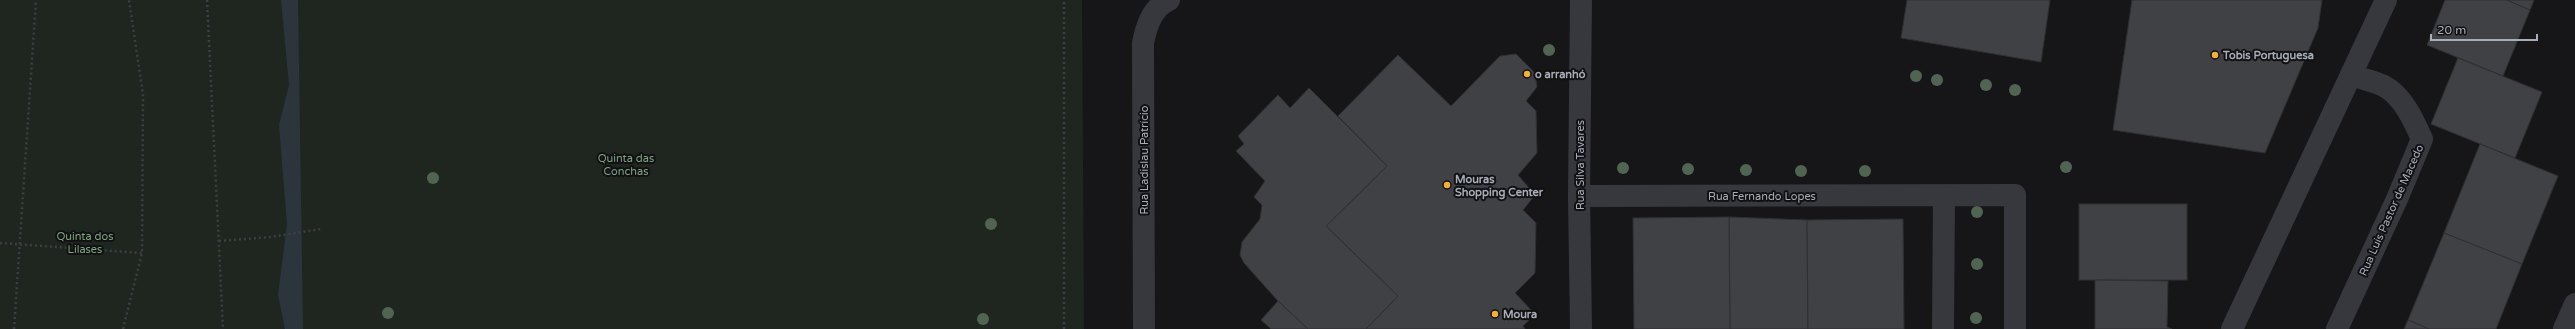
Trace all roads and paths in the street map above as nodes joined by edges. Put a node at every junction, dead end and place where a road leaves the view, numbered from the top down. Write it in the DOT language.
graph roads {
  1 [pos="36,0"];
  2 [pos="129,0"];
  3 [pos="208,0"];
  4 [pos="1064,0"];
  5 [pos="1169,0"];
  6 [pos="1581,0"];
  7 [pos="2386,0"];
  8 [pos="2351,76"];
  9 [pos="1579,196"];
  10 [pos="1944,196"];
  11 [pos="321,229"];
  12 [pos="218,241"];
  13 [pos="0,243"];
  14 [pos="20,245"];
  15 [pos="142,253"];
  16 [pos="2575,304"];
  17 [pos="14,329"];
  18 [pos="124,329"];
  19 [pos="222,329"];
  20 [pos="1064,329"];
  21 [pos="1144,329"];
  22 [pos="1581,329"];
  23 [pos="1943,329"];
  24 [pos="2015,329"];
  25 [pos="2234,329"];
  26 [pos="2337,329"];
  27 [pos="2564,329"];
  1 -- 14 [label="path"];
  2 -- 15 [label="path"];
  3 -- 12 [label="path"];
  4 -- 20 [label="path"];
  5 -- 21 [label="street, Rua Ladislau Patrício"];
  6 -- 9 [label="street, Rua Silva Tavares"];
  7 -- 8 [label="street"];
  8 -- 25 [label="street"];
  8 -- 26 [label="street, Rua Luís Pastor de Macedo"];
  9 -- 10 [label="street, Rua Fernando Lopes"];
  9 -- 22 [label="street, Rua Silva Tavares"];
  10 -- 23 [label="street"];
  10 -- 24 [label="street, Rua Fernando Lopes"];
  11 -- 12 [label="path"];
  12 -- 19 [label="path"];
  13 -- 14 [label="path"];
  14 -- 15 [label="path"];
  14 -- 17 [label="path"];
  15 -- 18 [label="path"];
  16 -- 27 [label="street"];
}
